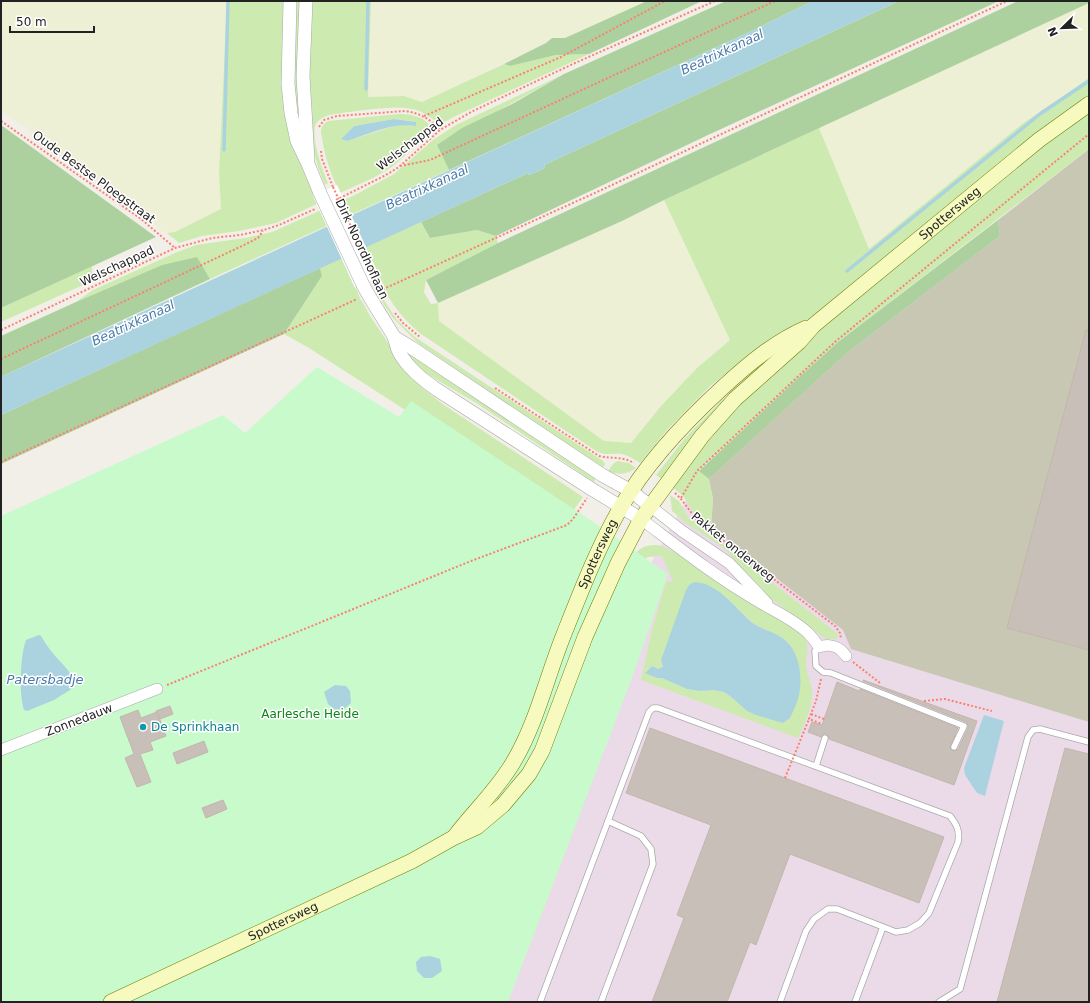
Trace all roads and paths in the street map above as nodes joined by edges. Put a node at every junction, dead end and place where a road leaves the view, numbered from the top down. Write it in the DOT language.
graph roads {
  1 [pos="290,1"];
  2 [pos="306,1"];
  3 [pos="665,1"];
  4 [pos="715,1"];
  5 [pos="775,1"];
  6 [pos="1007,1"];
  7 [pos="1089,104"];
  8 [pos="424,116"];
  9 [pos="1,121"];
  10 [pos="318,128"];
  11 [pos="440,130"];
  12 [pos="1089,134"];
  13 [pos="320,146"];
  14 [pos="308,164"];
  15 [pos="398,167"];
  16 [pos="331,202"];
  17 [pos="317,208"];
  18 [pos="264,230"];
  19 [pos="175,248"];
  20 [pos="365,289"];
  21 [pos="381,290"];
  22 [pos="392,309"];
  23 [pos="814,325"];
  24 [pos="1,330"];
  25 [pos="394,337"];
  26 [pos="424,340"];
  27 [pos="1,359"];
  28 [pos="494,387"];
  29 [pos="1,462"];
  30 [pos="645,471"];
  31 [pos="666,485"];
  32 [pos="631,491"];
  33 [pos="681,498"];
  34 [pos="650,506"];
  35 [pos="621,507"];
  36 [pos="641,519"];
  37 [pos="566,525"];
  38 [pos="771,608"];
  39 [pos="819,647"];
  40 [pos="844,653"];
  41 [pos="823,672"];
  42 [pos="883,686"];
  43 [pos="157,689"];
  44 [pos="919,699"];
  45 [pos="992,711"];
  46 [pos="811,714"];
  47 [pos="809,719"];
  48 [pos="824,719"];
  49 [pos="822,724"];
  50 [pos="825,738"];
  51 [pos="1089,742"];
  52 [pos="954,747"];
  53 [pos="1,750"];
  54 [pos="816,766"];
  55 [pos="785,778"];
  56 [pos="608,821"];
  57 [pos="453,838"];
  58 [pos="883,927"];
  59 [pos="111,1002"];
  60 [pos="540,1002"];
  61 [pos="602,1002"];
  62 [pos="780,1002"];
  63 [pos="855,1002"];
  64 [pos="938,1002"];
  1 -- 14 [label="street, Dirk Noordhoflaan"];
  2 -- 14 [label="street, Dirk Noordhoflaan"];
  3 -- 8 [label="path"];
  4 -- 11 [label="path, Welschappad"];
  5 -- 15 [label="path"];
  6 -- 21 [label="path"];
  7 -- 23 [label="main road, Spottersweg"];
  8 -- 10 [label="path"];
  8 -- 11 [label="path"];
  9 -- 19 [label="path, Oude Bestse Ploegstraat"];
  11 -- 15 [label="path, Welschappad"];
  12 -- 33 [label="path"];
  13 -- 21 [label="path, Dirk Noordhoflaan, bridge"];
  14 -- 20 [label="street, Dirk Noordhoflaan, bridge"];
  15 -- 16 [label="path, Welschappad"];
  17 -- 18 [label="path, Welschappad"];
  18 -- 19 [label="path, Welschappad"];
  18 -- 27 [label="path"];
  19 -- 24 [label="path, Welschappad"];
  20 -- 21 [label="path"];
  20 -- 25 [label="street, Dirk Noordhoflaan"];
  20 -- 29 [label="path"];
  22 -- 26 [label="path, Dirk Noordhoflaan"];
  23 -- 30 [label="main road, Spottersweg"];
  23 -- 31 [label="main road, Spottersweg"];
  25 -- 32 [label="street, Dirk Noordhoflaan"];
  25 -- 35 [label="street, Dirk Noordhoflaan"];
  28 -- 30 [label="path"];
  30 -- 32 [label="main road, Spottersweg"];
  31 -- 33 [label="path, Pakket onderweg"];
  31 -- 34 [label="main road, Spottersweg"];
  32 -- 34 [label="street, Dirk Noordhoflaan"];
  32 -- 35 [label="main road, Spottersweg"];
  33 -- 40 [label="path, Pakket onderweg"];
  34 -- 36 [label="main road, Spottersweg"];
  34 -- 38 [label="street, Pakket onderweg"];
  35 -- 36 [label="street, Dirk Noordhoflaan"];
  35 -- 57 [label="main road, Spottersweg"];
  36 -- 38 [label="street, Pakket onderweg"];
  36 -- 57 [label="main road, Spottersweg"];
  37 -- 43 [label="path"];
  38 -- 39 [label="street, Pakket onderweg"];
  39 -- 40 [label="street"];
  39 -- 41 [label="lane"];
  40 -- 42 [label="path"];
  41 -- 46 [label="path"];
  41 -- 52 [label="lane"];
  43 -- 53 [label="street, Zonnedauw"];
  44 -- 45 [label="path"];
  46 -- 47 [label="path"];
  46 -- 48 [label="path"];
  47 -- 49 [label="path"];
  47 -- 55 [label="path, bridge"];
  50 -- 54 [label="lane"];
  51 -- 64 [label="lane"];
  54 -- 56 [label="lane"];
  54 -- 58 [label="lane"];
  56 -- 60 [label="lane"];
  56 -- 61 [label="lane"];
  57 -- 59 [label="main road, Spottersweg"];
  58 -- 62 [label="lane"];
  58 -- 63 [label="lane"];
}
